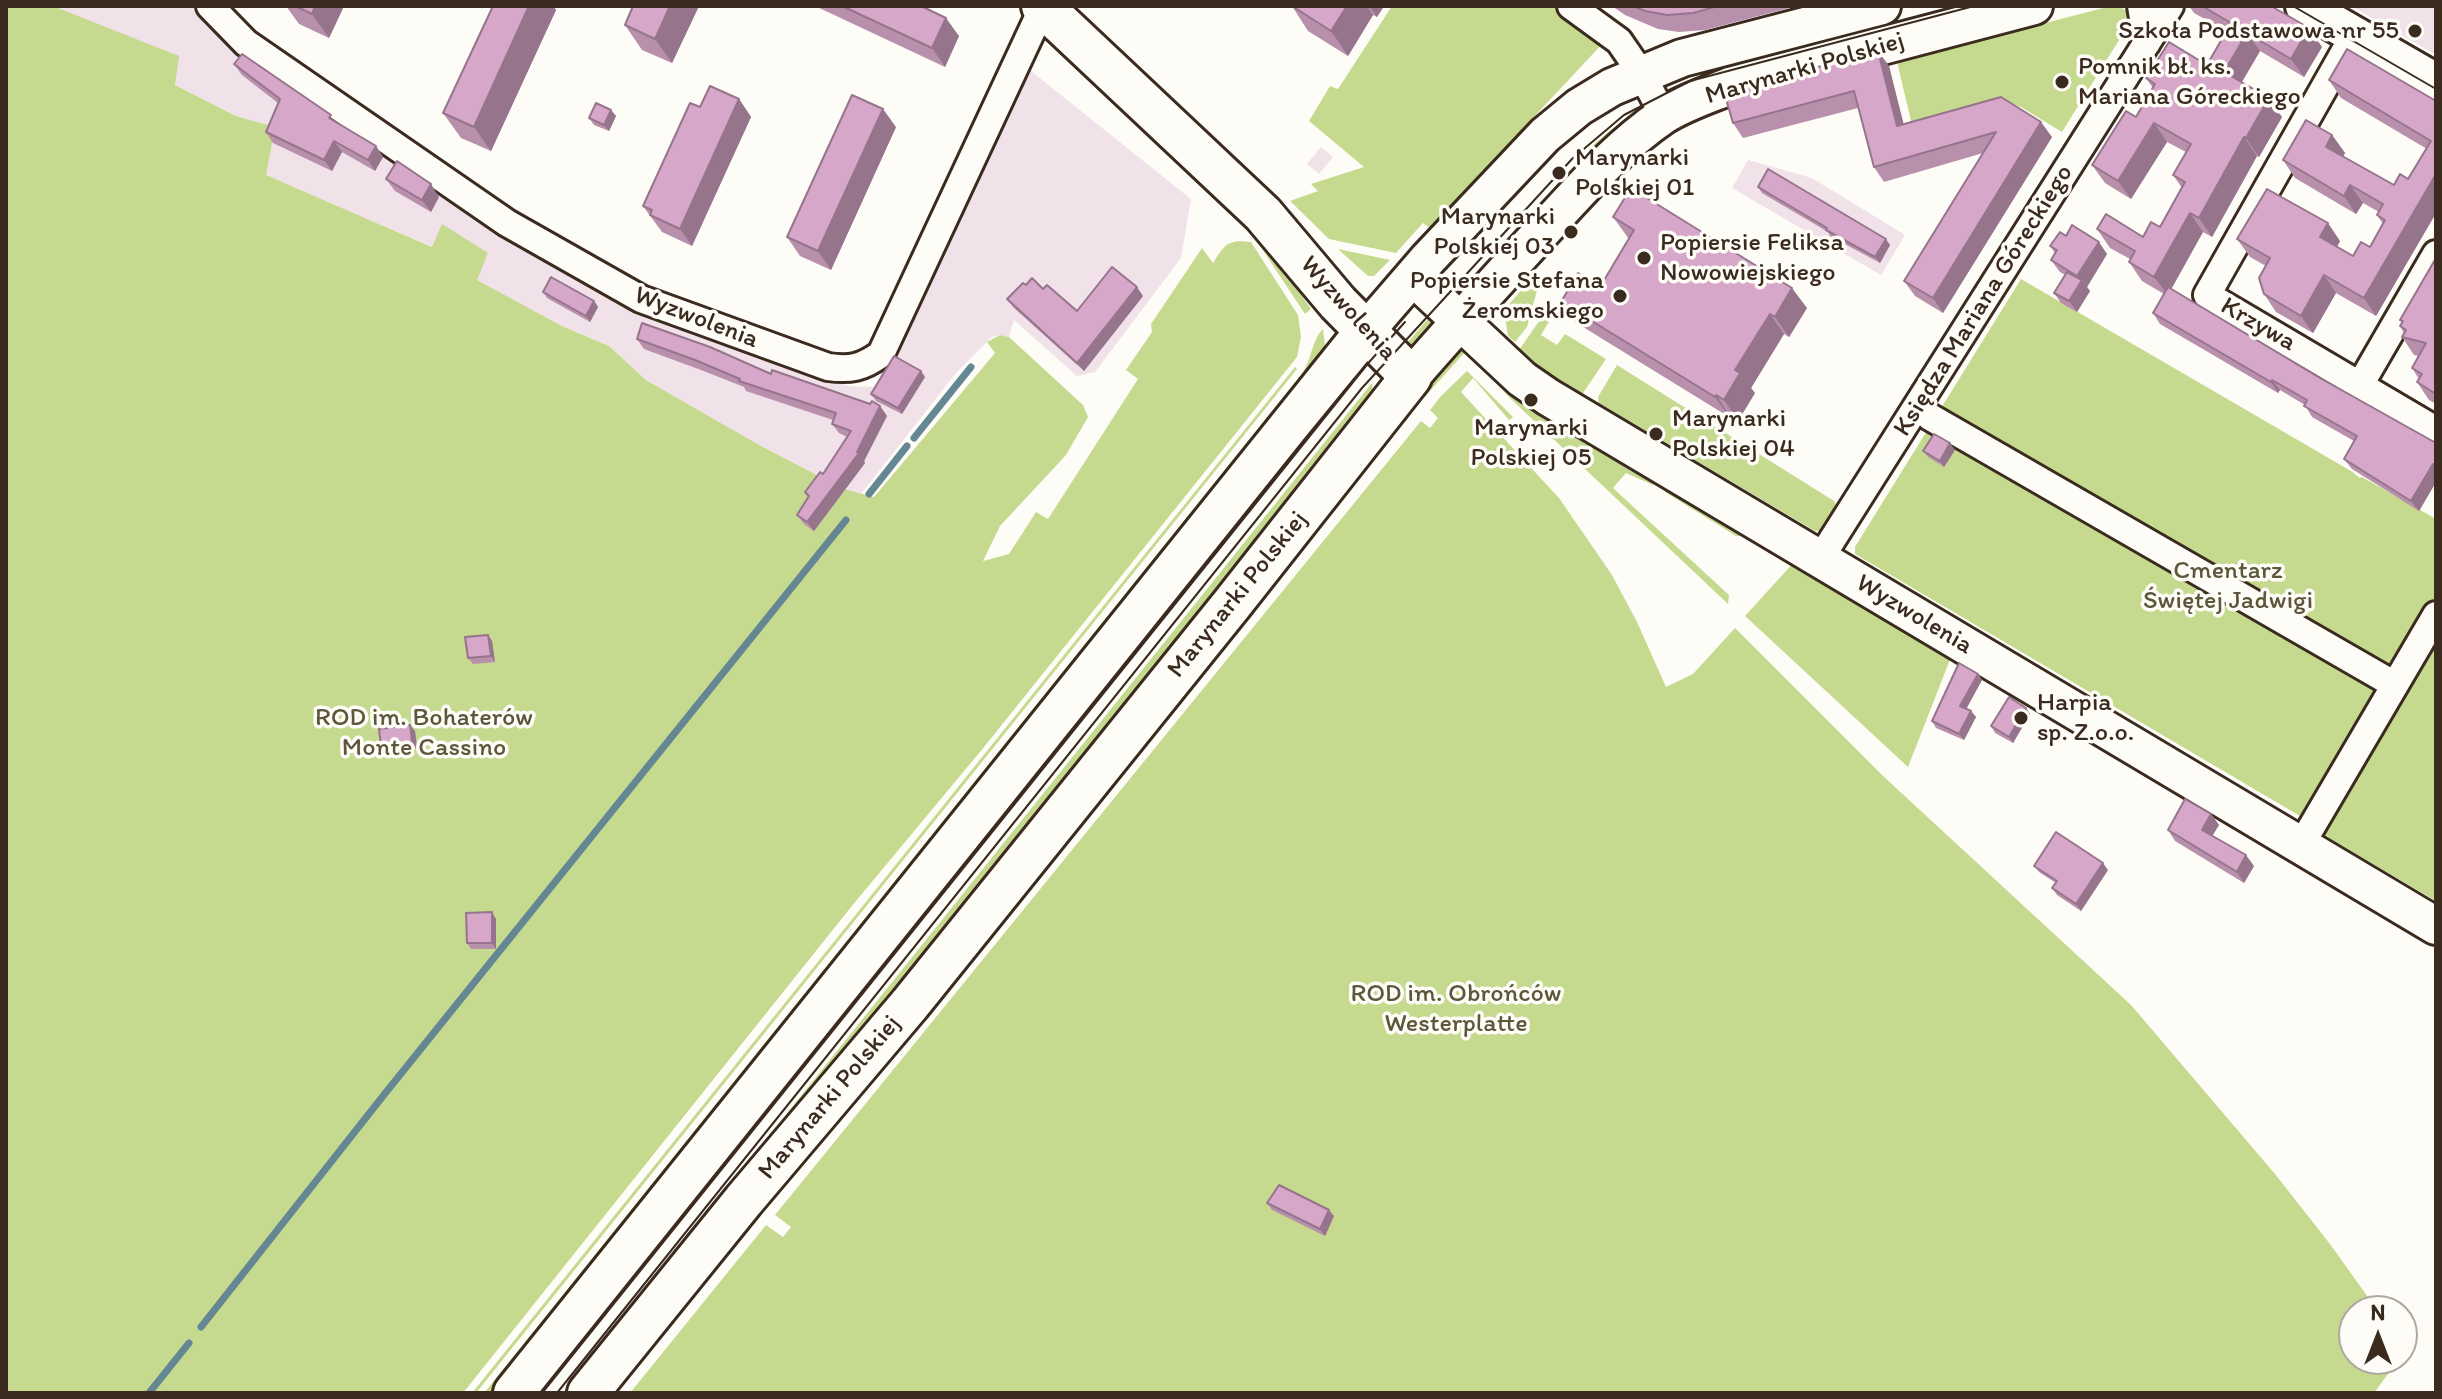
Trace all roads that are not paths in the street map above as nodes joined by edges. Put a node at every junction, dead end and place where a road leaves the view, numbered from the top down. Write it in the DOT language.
graph roads {
  1 [pos="210,6"];
  2 [pos="1042,6"];
  3 [pos="1571,6"];
  4 [pos="1882,6"];
  5 [pos="2034,6"];
  6 [pos="2141,6"];
  7 [pos="2170,6"];
  8 [pos="2304,6"];
  9 [pos="2354,35"];
  10 [pos="2147,43"];
  11 [pos="1641,73"];
  12 [pos="2436,82"];
  13 [pos="1664,116"];
  14 [pos="2436,254"];
  15 [pos="1413,277"];
  16 [pos="1460,321"];
  17 [pos="1365,332"];
  18 [pos="1411,377"];
  19 [pos="2360,385"];
  20 [pos="1930,417"];
  21 [pos="2436,430"];
  22 [pos="1820,559"];
  23 [pos="2436,615"];
  24 [pos="2395,685"];
  25 [pos="2301,845"];
  26 [pos="2436,926"];
  27 [pos="514,1393"];
  28 [pos="588,1393"];
  1 -- 2 [label="street, Wyzwolenia"];
  2 -- 17 [label="main road, Wyzwolenia"];
  3 -- 11 [label="street"];
  4 -- 11 [label="street, Marynarki Polskiej"];
  5 -- 13 [label="street, Marynarki Polskiej"];
  6 -- 10 [label="street"];
  7 -- 10 [label="street, Księdza Mariana Góreckiego"];
  8 -- 9 [label="street"];
  9 -- 12 [label="street"];
  9 -- 19 [label="street, Krzywa"];
  10 -- 22 [label="street, Księdza Mariana Góreckiego"];
  11 -- 13 [label="street"];
  11 -- 15 [label="street, Marynarki Polskiej"];
  13 -- 16 [label="street, Marynarki Polskiej"];
  14 -- 19 [label="street"];
  15 -- 16 [label="street, Wyzwolenia"];
  15 -- 17 [label="street, Marynarki Polskiej"];
  16 -- 18 [label="street, Marynarki Polskiej"];
  16 -- 22 [label="street, Wyzwolenia"];
  17 -- 18 [label="main road, Wyzwolenia"];
  17 -- 27 [label="main road, Marynarki Polskiej"];
  18 -- 28 [label="main road, Marynarki Polskiej"];
  19 -- 21 [label="street, Krzywa"];
  20 -- 24 [label="street"];
  22 -- 25 [label="street, Wyzwolenia"];
  23 -- 24 [label="street"];
  24 -- 25 [label="street"];
  25 -- 26 [label="street, Wyzwolenia"];
}
